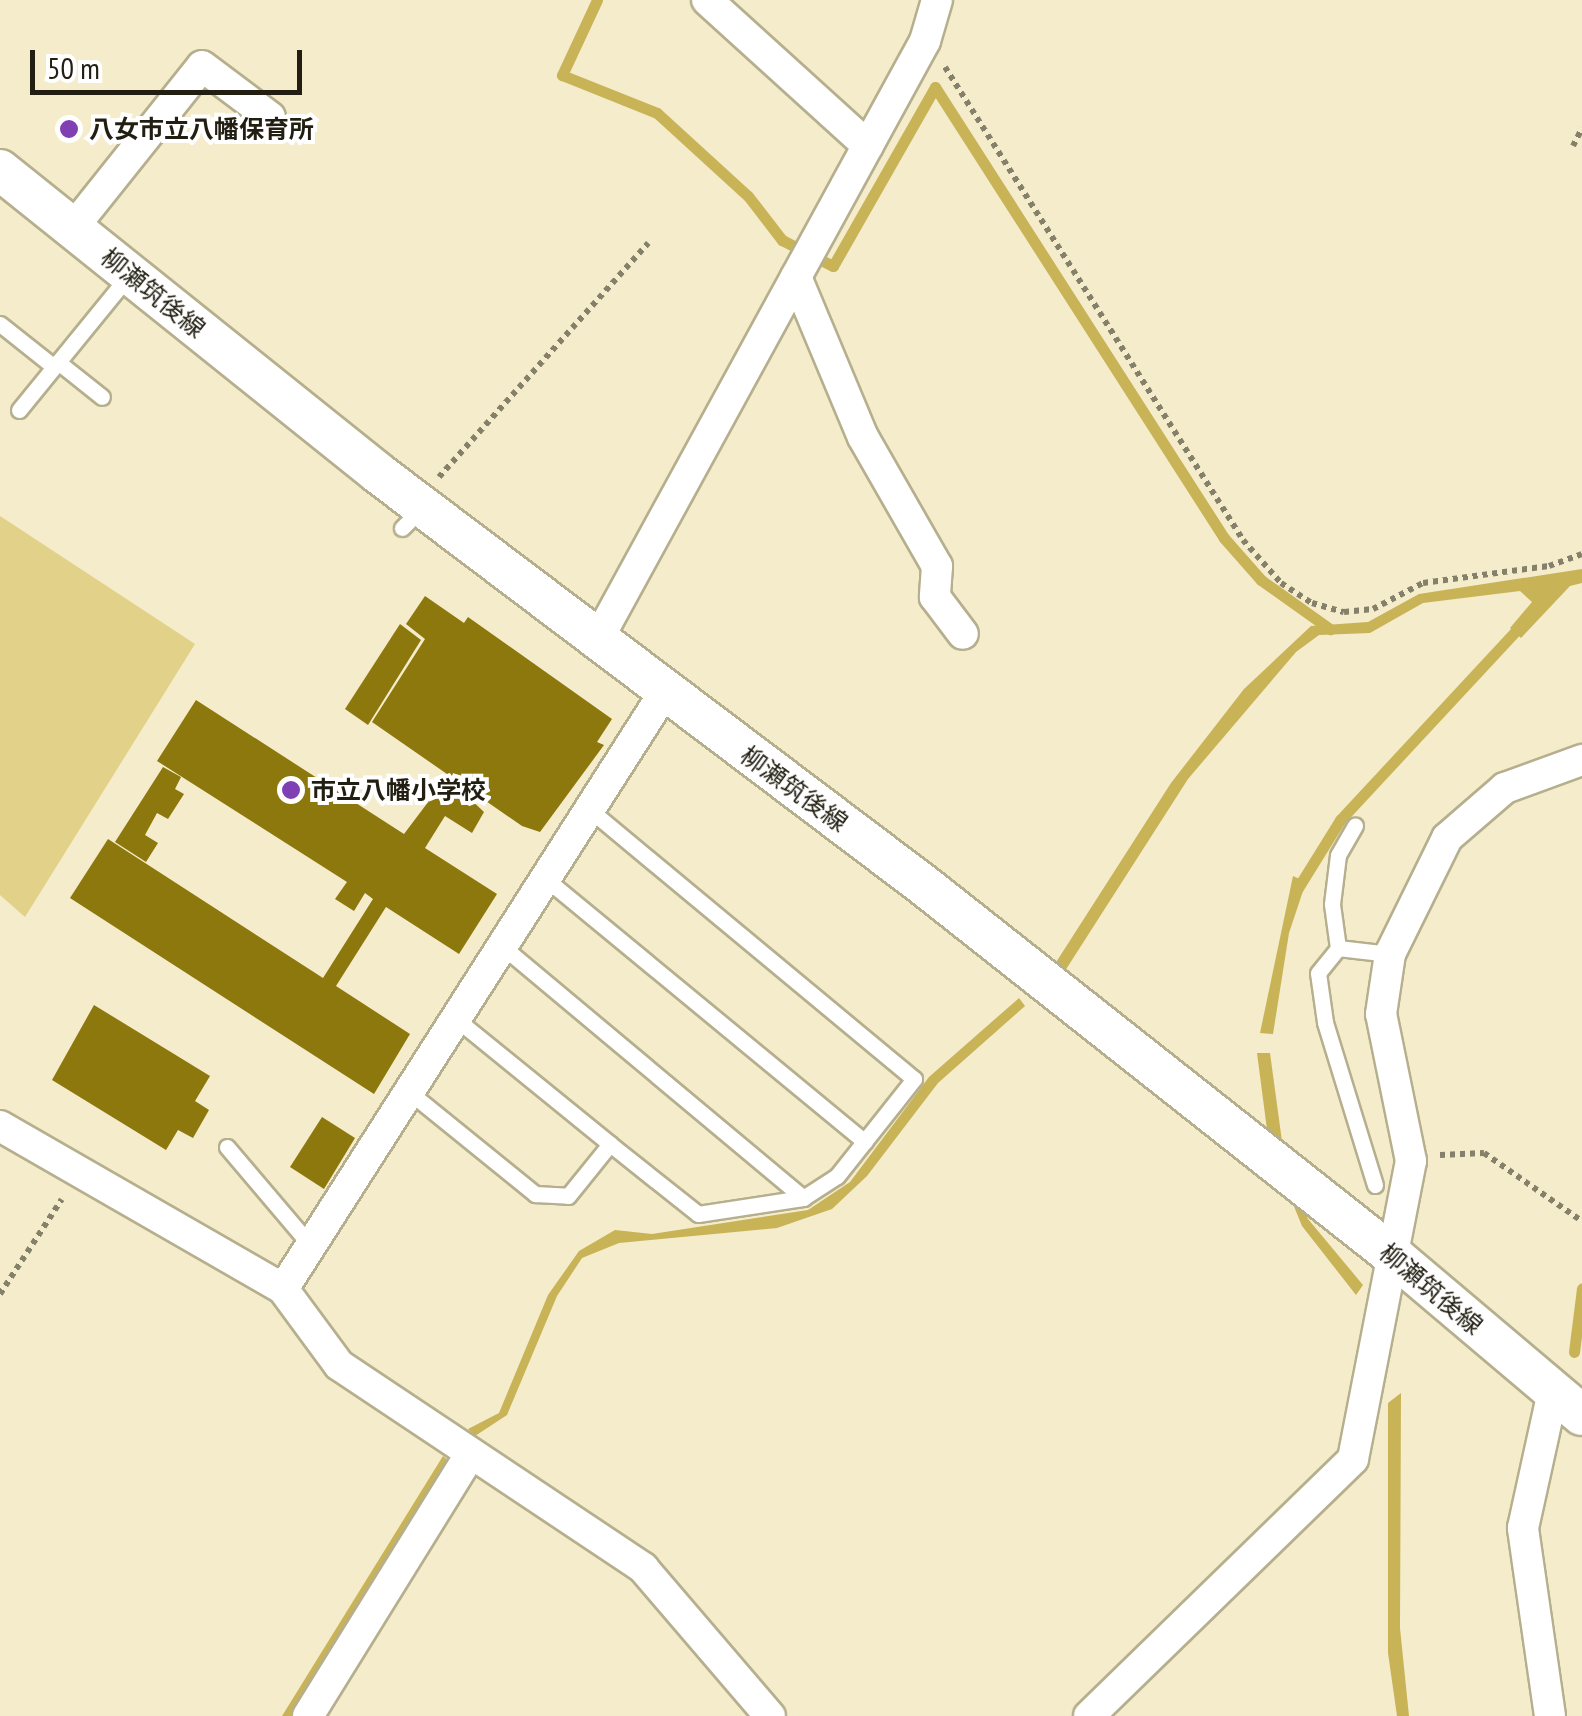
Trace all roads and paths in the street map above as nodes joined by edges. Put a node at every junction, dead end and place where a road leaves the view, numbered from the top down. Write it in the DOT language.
graph roads {
  1 [pos="707,0"];
  2 [pos="938,0"];
  3 [pos="925,41"];
  4 [pos="270,117"];
  5 [pos="1582,128"];
  6 [pos="868,146"];
  7 [pos="1573,146"];
  8 [pos="0,170"];
  9 [pos="72,229"];
  10 [pos="648,243"];
  11 [pos="130,274"];
  12 [pos="796,277"];
  13 [pos="0,324"];
  14 [pos="56,365"];
  15 [pos="102,397"];
  16 [pos="19,410"];
  17 [pos="414,512"];
  18 [pos="1582,554"];
  19 [pos="963,634"];
  20 [pos="598,639"];
  21 [pos="664,694"];
  22 [pos="1582,760"];
  23 [pos="590,810"];
  24 [pos="1355,826"];
  25 [pos="546,879"];
  26 [pos="502,946"];
  27 [pos="1338,948"];
  28 [pos="1390,954"];
  29 [pos="454,1018"];
  30 [pos="408,1092"];
  31 [pos="0,1126"];
  32 [pos="865,1142"];
  33 [pos="610,1144"];
  34 [pos="227,1147"];
  35 [pos="1411,1162"];
  36 [pos="78,1173"];
  37 [pos="1375,1185"];
  38 [pos="803,1198"];
  39 [pos="1582,1221"];
  40 [pos="310,1246"];
  41 [pos="1396,1258"];
  42 [pos="284,1290"];
  43 [pos="0,1294"];
  44 [pos="1568,1403"];
  45 [pos="470,1453"];
  46 [pos="308,1716"];
  47 [pos="770,1716"];
  48 [pos="1089,1716"];
  49 [pos="1550,1716"];
  1 -- 6 [label="street"];
  2 -- 3 [label="street"];
  3 -- 6 [label="street"];
  3 -- 18 [label="path"];
  4 -- 9 [label="street"];
  5 -- 7 [label="path"];
  6 -- 12 [label="street"];
  8 -- 9 [label="main road, 柳瀬筑後線"];
  9 -- 11 [label="main road, 柳瀬筑後線"];
  10 -- 17 [label="path"];
  11 -- 14 [label="lane"];
  11 -- 17 [label="main road, 柳瀬筑後線"];
  12 -- 19 [label="street"];
  12 -- 20 [label="street"];
  13 -- 14 [label="lane"];
  14 -- 15 [label="lane"];
  14 -- 16 [label="lane"];
  17 -- 20 [label="main road, 柳瀬筑後線"];
  20 -- 21 [label="main road, 柳瀬筑後線"];
  21 -- 23 [label="street"];
  21 -- 41 [label="main road, 柳瀬筑後線"];
  22 -- 28 [label="street"];
  23 -- 25 [label="street"];
  23 -- 32 [label="lane"];
  24 -- 27 [label="lane"];
  25 -- 26 [label="street"];
  25 -- 32 [label="lane"];
  26 -- 29 [label="street"];
  26 -- 38 [label="lane"];
  27 -- 28 [label="lane"];
  27 -- 37 [label="lane"];
  28 -- 35 [label="street"];
  29 -- 30 [label="street"];
  29 -- 33 [label="lane"];
  30 -- 33 [label="lane"];
  30 -- 40 [label="street"];
  31 -- 36 [label="street"];
  32 -- 38 [label="lane"];
  33 -- 38 [label="lane"];
  34 -- 40 [label="lane"];
  35 -- 39 [label="path"];
  35 -- 41 [label="street"];
  36 -- 42 [label="street"];
  36 -- 43 [label="path"];
  40 -- 42 [label="street"];
  41 -- 44 [label="main road, 柳瀬筑後線"];
  41 -- 48 [label="street"];
  42 -- 45 [label="street"];
  44 -- 49 [label="street"];
  45 -- 46 [label="street"];
  45 -- 47 [label="street"];
}
